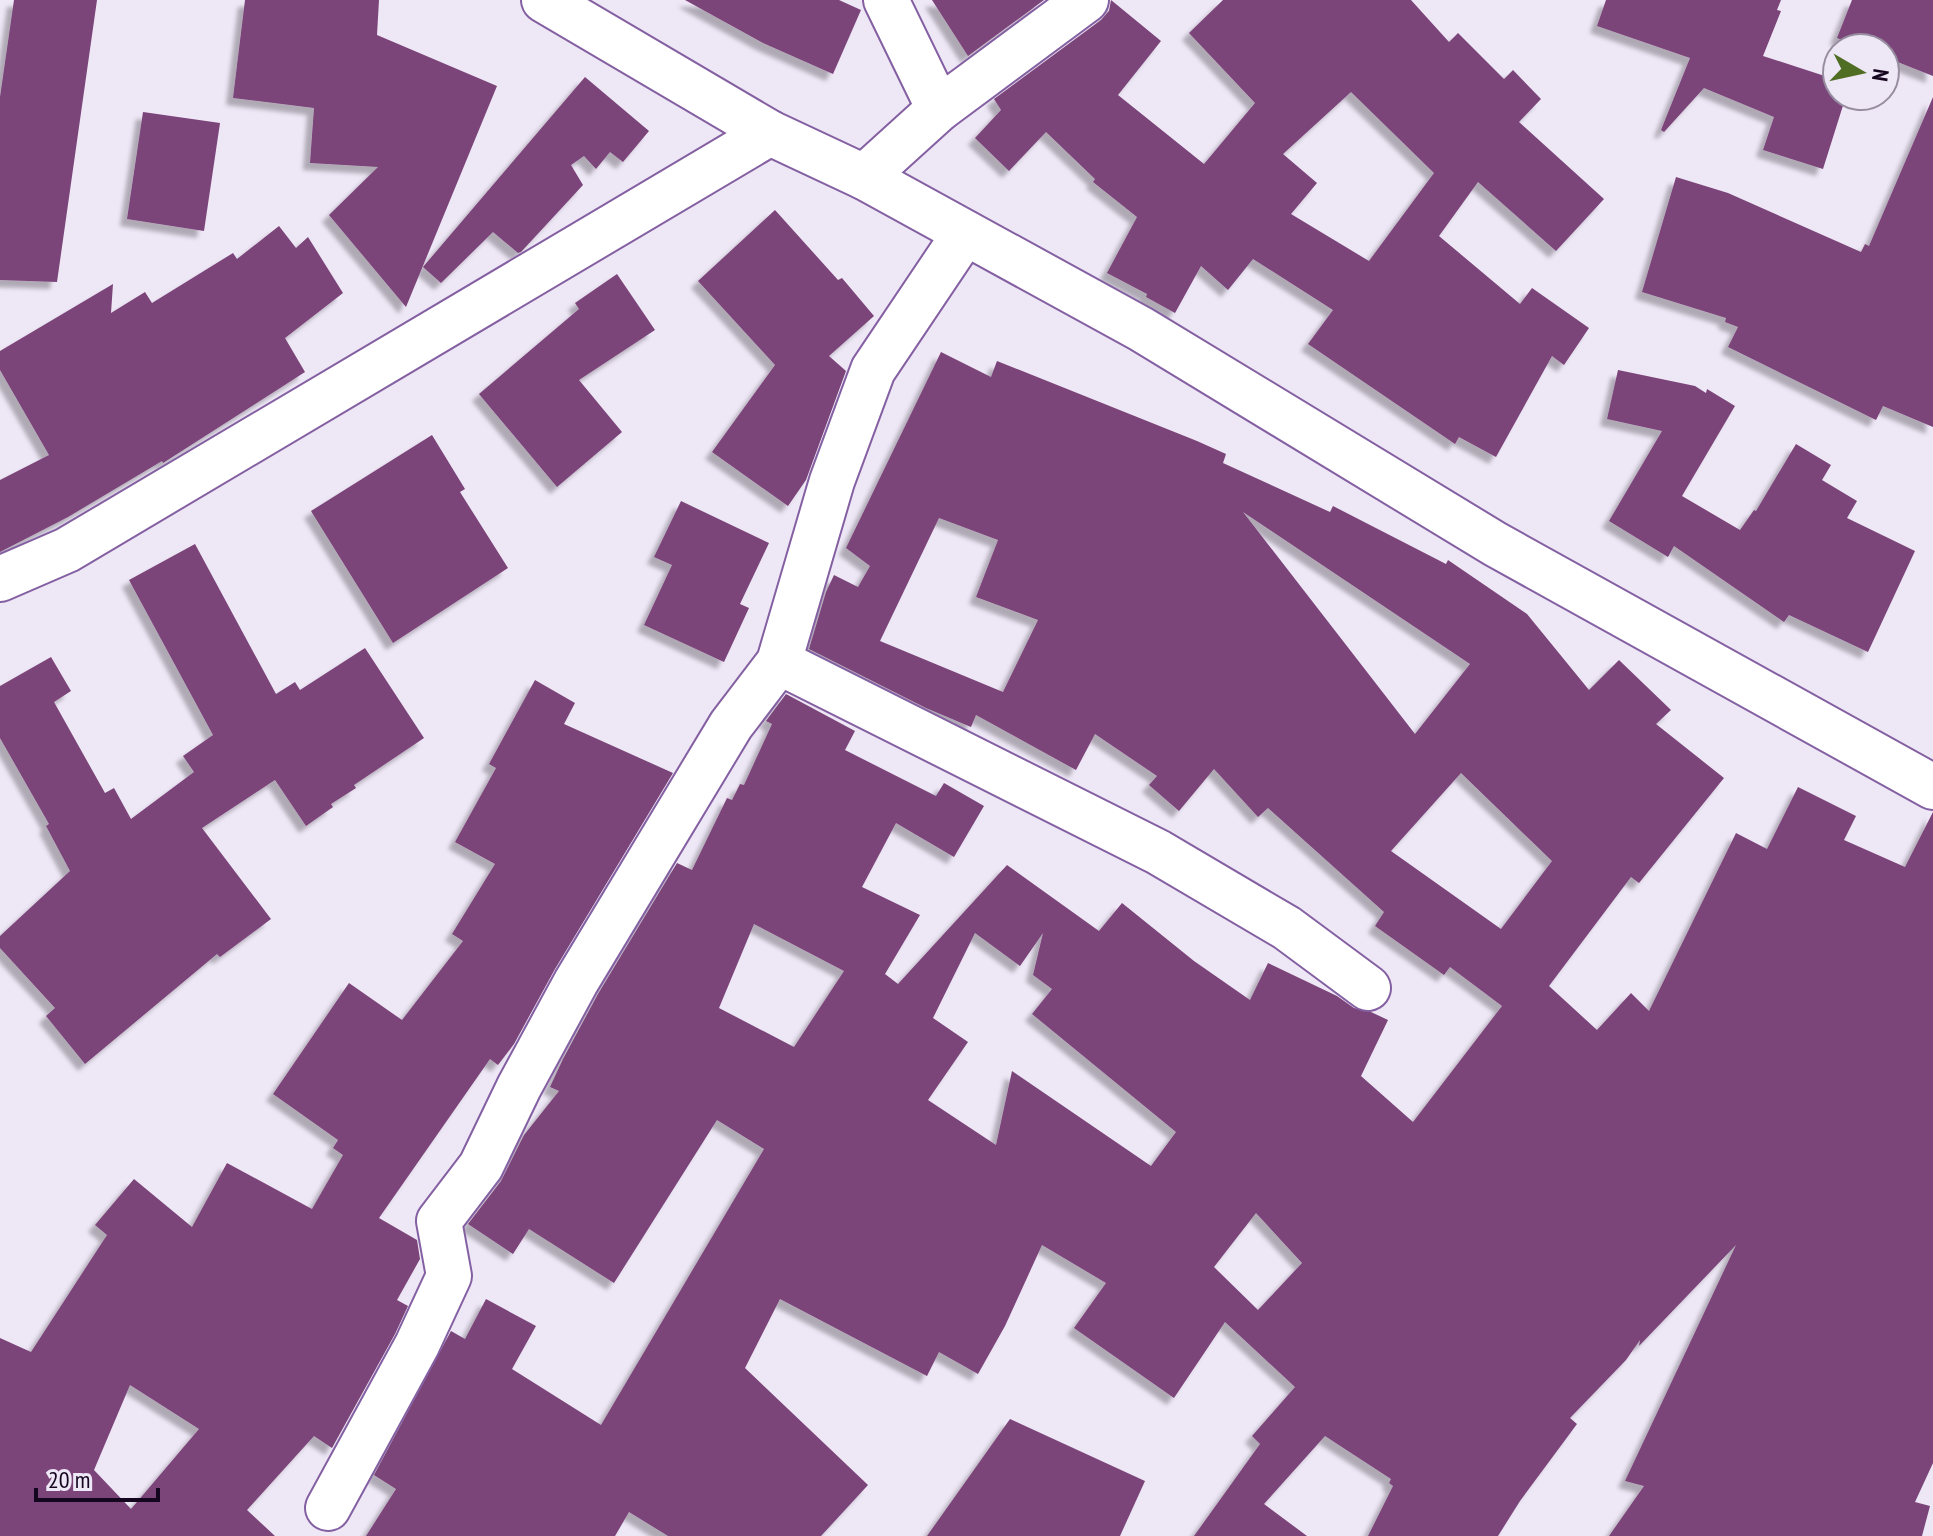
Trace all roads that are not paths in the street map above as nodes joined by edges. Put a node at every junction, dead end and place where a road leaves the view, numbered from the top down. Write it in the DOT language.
graph roads {
  1 [pos="544,0"];
  2 [pos="886,0"];
  3 [pos="1086,0"];
  4 [pos="939,109"];
  5 [pos="770,133"];
  6 [pos="864,177"];
  7 [pos="965,233"];
  8 [pos="0,579"];
  9 [pos="779,662"];
  10 [pos="1933,787"];
  11 [pos="1368,988"];
  12 [pos="328,1508"];
  1 -- 5 [label="street"];
  2 -- 4 [label="street"];
  3 -- 4 [label="street"];
  4 -- 6 [label="street"];
  5 -- 6 [label="street"];
  5 -- 8 [label="street"];
  6 -- 7 [label="street"];
  7 -- 9 [label="street"];
  7 -- 10 [label="street"];
  9 -- 11 [label="street"];
  9 -- 12 [label="street"];
}
